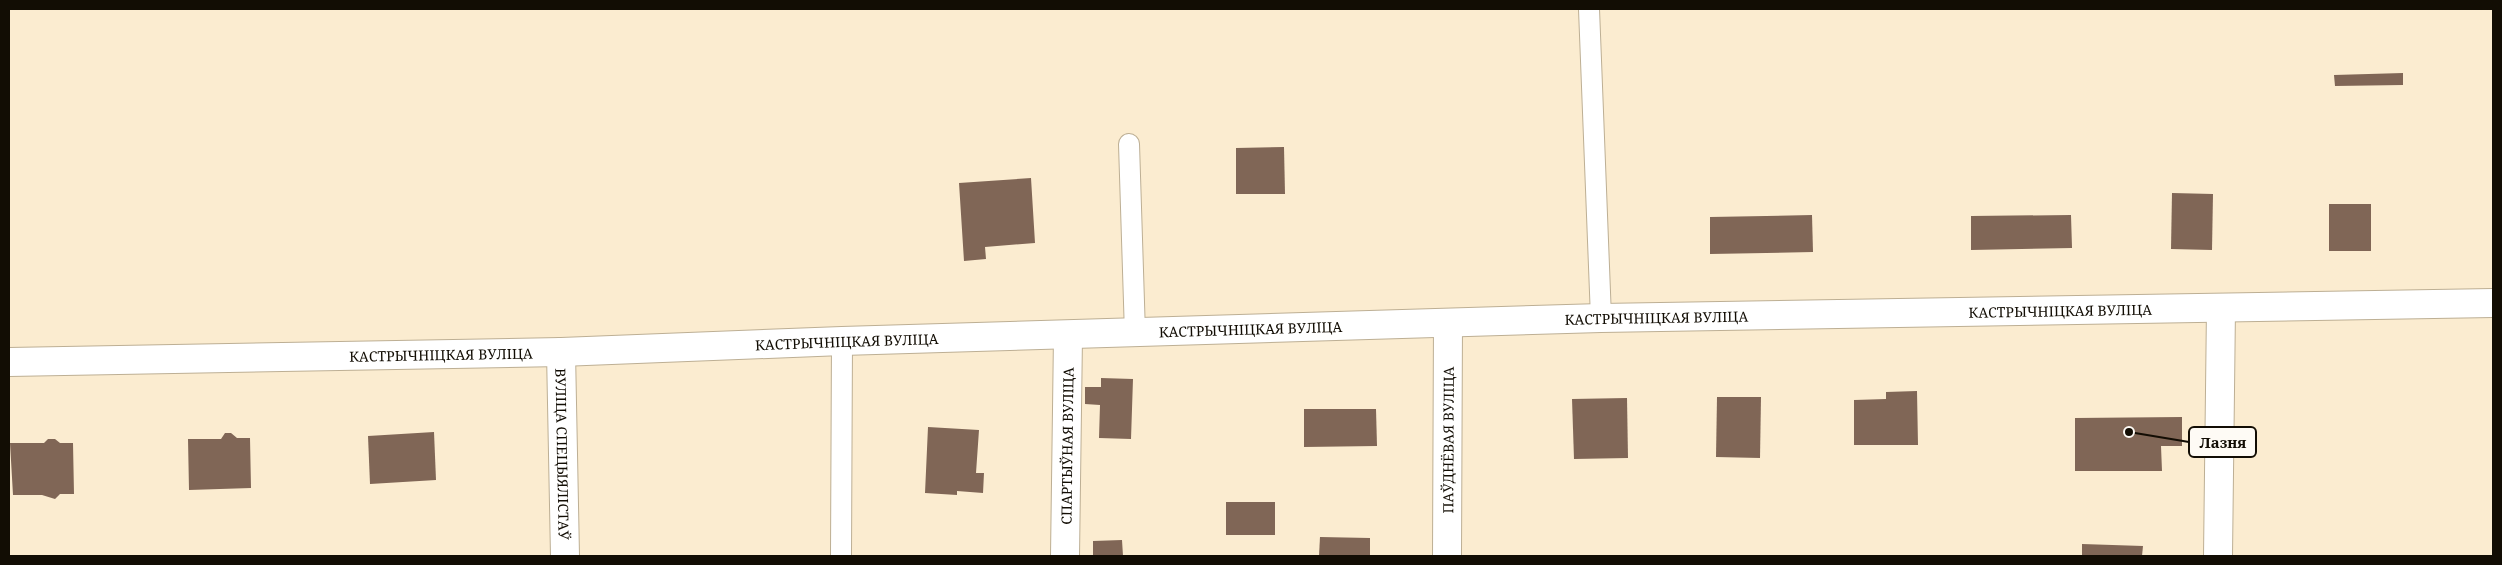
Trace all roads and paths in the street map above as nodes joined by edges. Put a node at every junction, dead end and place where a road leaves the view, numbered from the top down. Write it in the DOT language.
graph roads {
  1 [pos="1590,9"];
  2 [pos="1128,144"];
  3 [pos="2493,303"];
  4 [pos="2221,308"];
  5 [pos="1600,318"];
  6 [pos="1448,323"];
  7 [pos="1135,334"];
  8 [pos="1068,336"];
  9 [pos="842,342"];
  10 [pos="561,352"];
  11 [pos="9,362"];
  12 [pos="565,556"];
  13 [pos="841,556"];
  14 [pos="1065,556"];
  15 [pos="1447,556"];
  16 [pos="2218,556"];
  1 -- 5 [label="lane"];
  2 -- 7 [label="lane"];
  3 -- 4 [label="street, КАСТРЫЧНІЦКАЯ ВУЛІЦА"];
  4 -- 5 [label="street, КАСТРЫЧНІЦКАЯ ВУЛІЦА"];
  4 -- 16 [label="street"];
  5 -- 6 [label="street, КАСТРЫЧНІЦКАЯ ВУЛІЦА"];
  6 -- 7 [label="street, КАСТРЫЧНІЦКАЯ ВУЛІЦА"];
  6 -- 15 [label="street, ПАЎДНЁВАЯ ВУЛІЦА"];
  7 -- 8 [label="street, КАСТРЫЧНІЦКАЯ ВУЛІЦА"];
  8 -- 9 [label="street, КАСТРЫЧНІЦКАЯ ВУЛІЦА"];
  8 -- 14 [label="street, СПАРТЫЎНАЯ ВУЛІЦА"];
  9 -- 10 [label="street, КАСТРЫЧНІЦКАЯ ВУЛІЦА"];
  9 -- 13 [label="lane"];
  10 -- 11 [label="street, КАСТРЫЧНІЦКАЯ ВУЛІЦА"];
  10 -- 12 [label="street, ВУЛІЦА СПЕЦЫЯЛІСТАЎ"];
}
